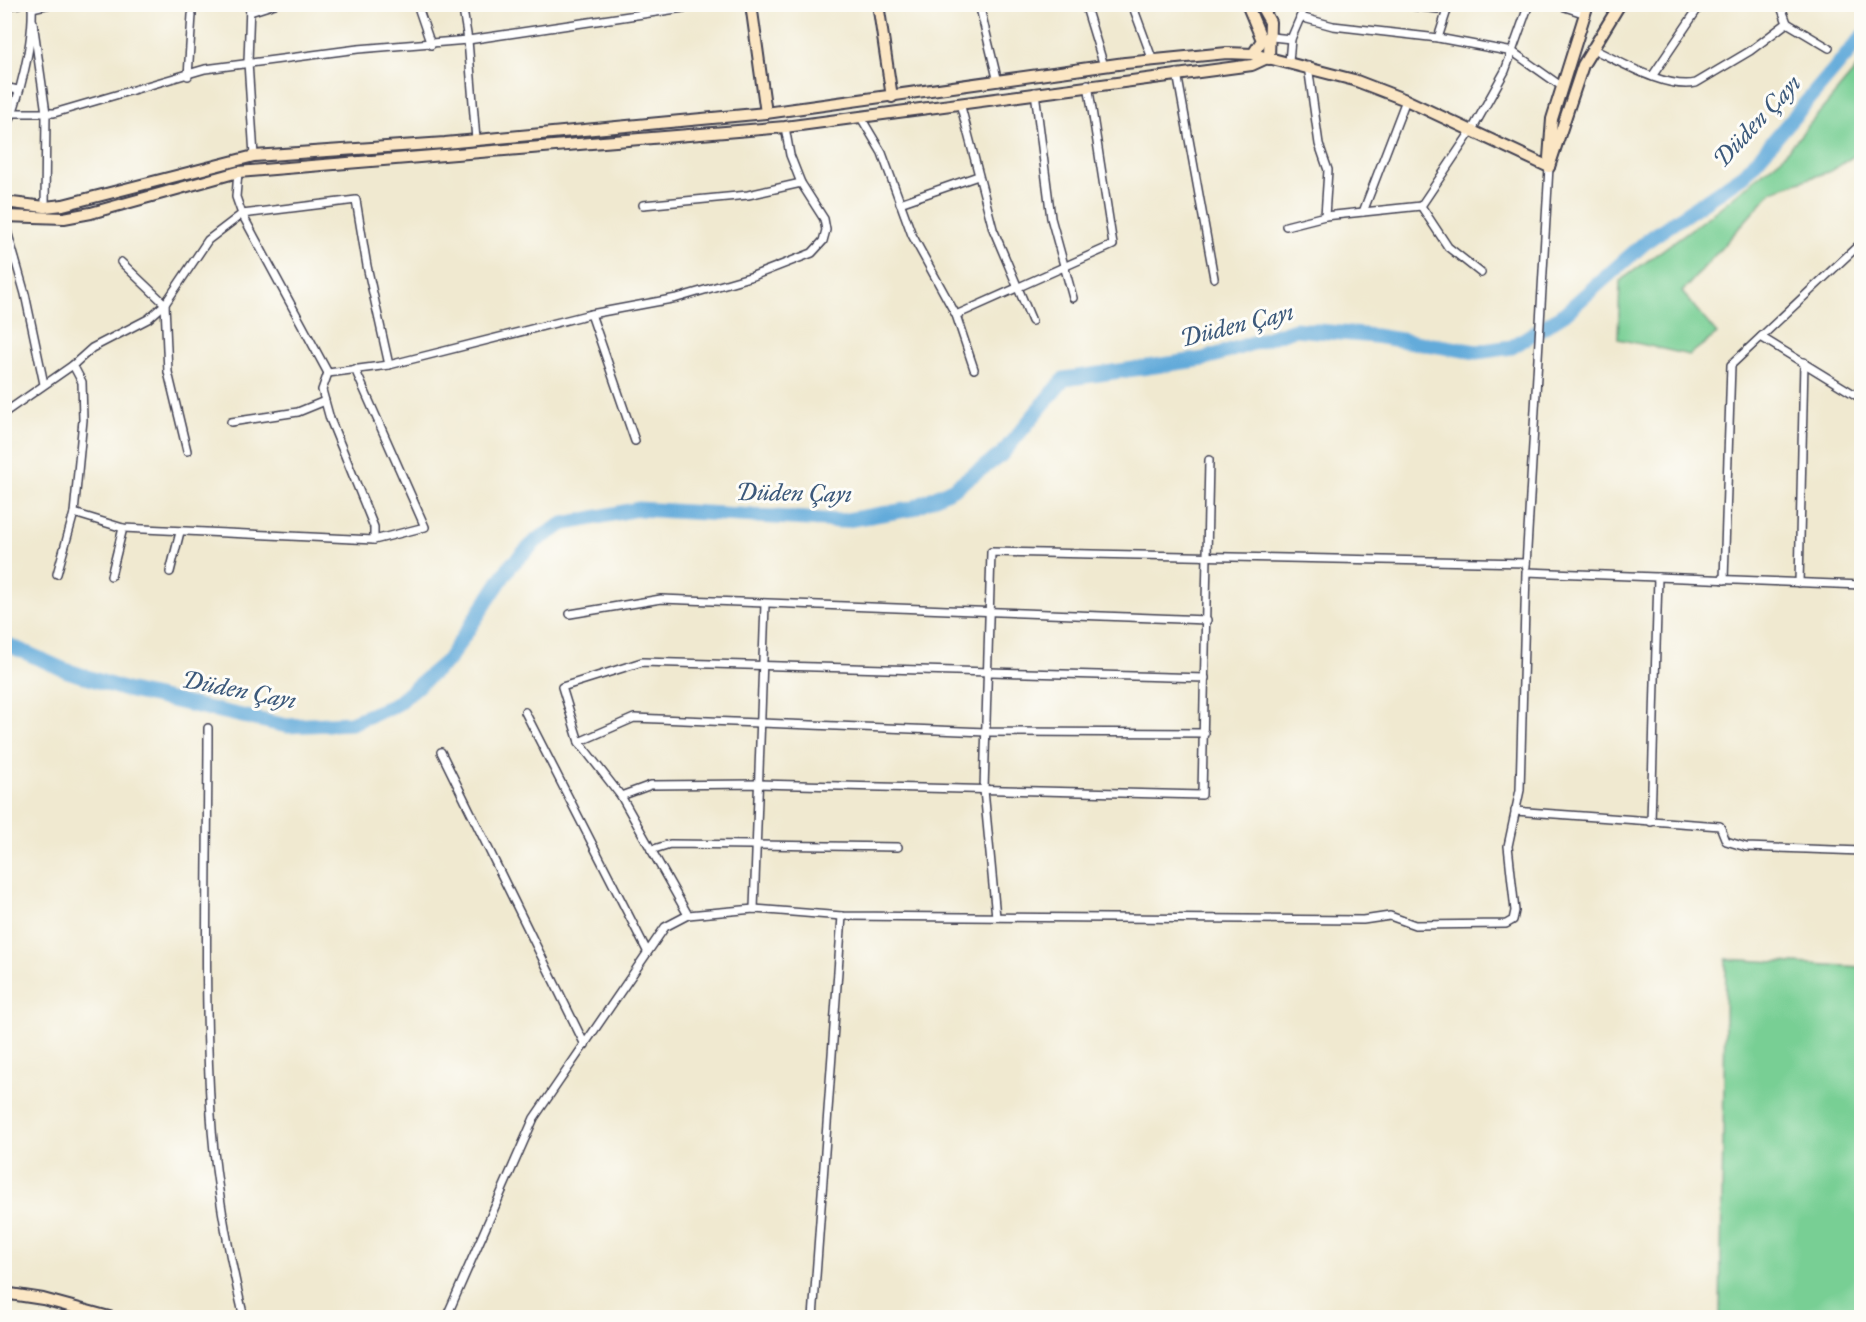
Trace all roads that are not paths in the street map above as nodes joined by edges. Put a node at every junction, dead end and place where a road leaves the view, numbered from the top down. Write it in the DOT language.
graph roads {
  1 [pos="19,4"];
  2 [pos="50,4"];
  3 [pos="275,4"];
  4 [pos="417,4"];
  5 [pos="462,4"];
  6 [pos="710,4"];
  7 [pos="751,4"];
  8 [pos="878,4"];
  9 [pos="979,4"];
  10 [pos="1086,4"];
  11 [pos="1132,4"];
  12 [pos="1247,4"];
  13 [pos="1260,4"];
  14 [pos="1306,4"];
  15 [pos="1395,4"];
  16 [pos="1528,4"];
  17 [pos="1556,4"];
  18 [pos="1620,4"];
  19 [pos="1701,4"];
  20 [pos="1780,4"];
  21 [pos="4,6"];
  22 [pos="32,6"];
  23 [pos="1448,7"];
  24 [pos="250,8"];
  25 [pos="1587,9"];
  26 [pos="192,15"];
  27 [pos="1300,17"];
  28 [pos="33,22"];
  29 [pos="1787,23"];
  30 [pos="1267,38"];
  31 [pos="1438,38"];
  32 [pos="1291,39"];
  33 [pos="468,40"];
  34 [pos="431,45"];
  35 [pos="1591,48"];
  36 [pos="1829,48"];
  37 [pos="1513,52"];
  38 [pos="1253,54"];
  39 [pos="1268,58"];
  40 [pos="1153,61"];
  41 [pos="248,62"];
  42 [pos="1289,62"];
  43 [pos="1104,66"];
  44 [pos="1308,66"];
  45 [pos="1177,73"];
  46 [pos="1653,75"];
  47 [pos="188,76"];
  48 [pos="998,82"];
  49 [pos="1088,84"];
  50 [pos="1561,86"];
  51 [pos="4,87"];
  52 [pos="957,88"];
  53 [pos="18,90"];
  54 [pos="1035,92"];
  55 [pos="892,97"];
  56 [pos="1406,100"];
  57 [pos="960,103"];
  58 [pos="4,113"];
  59 [pos="46,113"];
  60 [pos="766,113"];
  61 [pos="13,115"];
  62 [pos="860,116"];
  63 [pos="785,127"];
  64 [pos="1472,130"];
  65 [pos="4,135"];
  66 [pos="476,140"];
  67 [pos="254,156"];
  68 [pos="236,159"];
  69 [pos="1550,167"];
  70 [pos="238,172"];
  71 [pos="978,176"];
  72 [pos="801,183"];
  73 [pos="4,202"];
  74 [pos="900,203"];
  75 [pos="643,205"];
  76 [pos="1421,206"];
  77 [pos="45,207"];
  78 [pos="1363,212"];
  79 [pos="242,213"];
  80 [pos="1325,216"];
  81 [pos="4,218"];
  82 [pos="1286,226"];
  83 [pos="1862,242"];
  84 [pos="15,260"];
  85 [pos="4,261"];
  86 [pos="121,262"];
  87 [pos="1063,265"];
  88 [pos="1481,273"];
  89 [pos="1214,278"];
  90 [pos="1017,286"];
  91 [pos="1073,298"];
  92 [pos="165,304"];
  93 [pos="591,314"];
  94 [pos="956,315"];
  95 [pos="1032,321"];
  96 [pos="1761,337"];
  97 [pos="1804,362"];
  98 [pos="74,365"];
  99 [pos="389,365"];
  100 [pos="355,369"];
  101 [pos="974,369"];
  102 [pos="328,373"];
  103 [pos="44,384"];
  104 [pos="1862,399"];
  105 [pos="325,401"];
  106 [pos="4,413"];
  107 [pos="231,422"];
  108 [pos="634,441"];
  109 [pos="187,451"];
  110 [pos="1209,460"];
  111 [pos="74,513"];
  112 [pos="123,528"];
  113 [pos="180,532"];
  114 [pos="374,540"];
  115 [pos="1208,556"];
  116 [pos="1526,562"];
  117 [pos="170,572"];
  118 [pos="1526,572"];
  119 [pos="57,574"];
  120 [pos="111,576"];
  121 [pos="1658,577"];
  122 [pos="1724,580"];
  123 [pos="1799,583"];
  124 [pos="1862,585"];
  125 [pos="765,604"];
  126 [pos="989,612"];
  127 [pos="570,614"];
  128 [pos="1207,620"];
  129 [pos="763,665"];
  130 [pos="987,672"];
  131 [pos="1205,678"];
  132 [pos="525,712"];
  133 [pos="760,725"];
  134 [pos="208,728"];
  135 [pos="986,732"];
  136 [pos="1205,733"];
  137 [pos="579,742"];
  138 [pos="441,752"];
  139 [pos="758,784"];
  140 [pos="984,790"];
  141 [pos="621,796"];
  142 [pos="1515,811"];
  143 [pos="1651,822"];
  144 [pos="756,846"];
  145 [pos="898,848"];
  146 [pos="651,850"];
  147 [pos="1862,851"];
  148 [pos="754,909"];
  149 [pos="688,915"];
  150 [pos="842,916"];
  151 [pos="996,917"];
  152 [pos="647,951"];
  153 [pos="585,1045"];
  154 [pos="4,1293"];
  155 [pos="113,1317"];
  156 [pos="244,1317"];
  157 [pos="446,1317"];
  158 [pos="813,1317"];
  1 -- 21 [label="street"];
  2 -- 22 [label="street"];
  3 -- 24 [label="street"];
  4 -- 34 [label="street"];
  5 -- 33 [label="street"];
  6 -- 33 [label="street"];
  7 -- 60 [label="main road"];
  8 -- 55 [label="main road"];
  9 -- 48 [label="street"];
  10 -- 43 [label="street"];
  11 -- 40 [label="street"];
  12 -- 30 [label="main road"];
  13 -- 30 [label="main road"];
  14 -- 27 [label="street"];
  15 -- 23 [label="street"];
  16 -- 37 [label="street"];
  17 -- 25 [label="street"];
  18 -- 35 [label="main road"];
  19 -- 46 [label="street"];
  20 -- 29 [label="street"];
  22 -- 28 [label="street"];
  23 -- 31 [label="street"];
  24 -- 41 [label="street"];
  25 -- 50 [label="main road"];
  26 -- 47 [label="street"];
  27 -- 31 [label="street"];
  27 -- 32 [label="street"];
  28 -- 53 [label="street"];
  28 -- 59 [label="street"];
  29 -- 36 [label="street"];
  29 -- 46 [label="street"];
  30 -- 32 [label="street"];
  30 -- 38 [label="main road"];
  30 -- 39 [label="main road"];
  31 -- 37 [label="street"];
  32 -- 42 [label="street"];
  33 -- 34 [label="street"];
  33 -- 66 [label="street"];
  34 -- 41 [label="street"];
  35 -- 46 [label="street"];
  35 -- 69 [label="main road"];
  37 -- 50 [label="street"];
  37 -- 64 [label="street"];
  38 -- 39 [label="main road"];
  38 -- 40 [label="main road"];
  39 -- 42 [label="main road"];
  39 -- 45 [label="main road"];
  40 -- 43 [label="main road"];
  41 -- 47 [label="street"];
  41 -- 67 [label="street"];
  42 -- 44 [label="main road"];
  43 -- 48 [label="main road"];
  44 -- 56 [label="main road"];
  44 -- 80 [label="street"];
  45 -- 49 [label="main road"];
  45 -- 89 [label="street"];
  47 -- 59 [label="street"];
  48 -- 52 [label="main road"];
  49 -- 54 [label="main road"];
  49 -- 87 [label="street"];
  50 -- 69 [label="main road"];
  51 -- 53 [label="street"];
  52 -- 55 [label="main road"];
  52 -- 57 [label="main road"];
  53 -- 61 [label="street"];
  54 -- 57 [label="main road"];
  54 -- 87 [label="street"];
  55 -- 60 [label="main road"];
  56 -- 64 [label="main road"];
  56 -- 78 [label="street"];
  57 -- 62 [label="main road"];
  57 -- 71 [label="street"];
  58 -- 61 [label="street"];
  59 -- 61 [label="street"];
  59 -- 77 [label="street"];
  60 -- 66 [label="main road"];
  61 -- 65 [label="street"];
  62 -- 63 [label="main road"];
  62 -- 74 [label="street"];
  63 -- 70 [label="main road"];
  63 -- 72 [label="street"];
  64 -- 69 [label="main road"];
  64 -- 76 [label="street"];
  66 -- 67 [label="main road"];
  67 -- 68 [label="main road"];
  68 -- 70 [label="main road"];
  68 -- 77 [label="main road"];
  69 -- 116 [label="street"];
  70 -- 79 [label="street"];
  70 -- 81 [label="main road"];
  71 -- 74 [label="street"];
  71 -- 90 [label="street"];
  72 -- 75 [label="street"];
  72 -- 93 [label="street"];
  73 -- 77 [label="main road"];
  74 -- 94 [label="street"];
  76 -- 78 [label="street"];
  76 -- 88 [label="street"];
  78 -- 80 [label="street"];
  79 -- 92 [label="street"];
  79 -- 99 [label="street"];
  79 -- 102 [label="street"];
  80 -- 82 [label="street"];
  81 -- 84 [label="street"];
  83 -- 96 [label="street"];
  84 -- 85 [label="street"];
  84 -- 103 [label="street"];
  86 -- 92 [label="street"];
  87 -- 90 [label="street"];
  87 -- 91 [label="street"];
  90 -- 94 [label="street"];
  90 -- 95 [label="street"];
  92 -- 98 [label="street"];
  92 -- 109 [label="street"];
  93 -- 99 [label="street"];
  93 -- 108 [label="street"];
  94 -- 101 [label="street"];
  96 -- 97 [label="street"];
  96 -- 122 [label="street"];
  97 -- 104 [label="street"];
  97 -- 123 [label="street"];
  98 -- 103 [label="street"];
  98 -- 111 [label="street"];
  99 -- 100 [label="street"];
  100 -- 102 [label="street"];
  100 -- 114 [label="street"];
  102 -- 105 [label="street"];
  103 -- 106 [label="street"];
  105 -- 107 [label="street"];
  105 -- 114 [label="street"];
  110 -- 115 [label="street"];
  111 -- 112 [label="street"];
  111 -- 119 [label="street"];
  112 -- 113 [label="street"];
  112 -- 120 [label="street"];
  113 -- 114 [label="street"];
  113 -- 117 [label="street"];
  115 -- 116 [label="street"];
  115 -- 126 [label="street"];
  115 -- 128 [label="street"];
  116 -- 118 [label="street"];
  118 -- 121 [label="street"];
  118 -- 142 [label="street"];
  121 -- 122 [label="street"];
  121 -- 143 [label="street"];
  122 -- 123 [label="street"];
  123 -- 124 [label="street"];
  125 -- 126 [label="street"];
  125 -- 127 [label="street"];
  125 -- 129 [label="street"];
  126 -- 128 [label="street"];
  126 -- 130 [label="street"];
  128 -- 131 [label="street"];
  129 -- 130 [label="street"];
  129 -- 133 [label="street"];
  129 -- 137 [label="street"];
  130 -- 131 [label="street"];
  130 -- 135 [label="street"];
  131 -- 136 [label="street"];
  132 -- 152 [label="street"];
  133 -- 135 [label="street"];
  133 -- 137 [label="street"];
  133 -- 139 [label="street"];
  134 -- 156 [label="street"];
  135 -- 136 [label="street"];
  135 -- 140 [label="street"];
  136 -- 140 [label="street"];
  137 -- 141 [label="street"];
  138 -- 153 [label="street"];
  139 -- 140 [label="street"];
  139 -- 141 [label="street"];
  139 -- 144 [label="street"];
  140 -- 151 [label="street"];
  141 -- 146 [label="street"];
  142 -- 143 [label="street"];
  142 -- 151 [label="street"];
  143 -- 147 [label="street"];
  144 -- 145 [label="street"];
  144 -- 146 [label="street"];
  144 -- 148 [label="street"];
  146 -- 149 [label="street"];
  148 -- 149 [label="street"];
  148 -- 150 [label="street"];
  149 -- 152 [label="street"];
  150 -- 151 [label="street"];
  150 -- 158 [label="street"];
  152 -- 153 [label="street"];
  153 -- 157 [label="street"];
  154 -- 155 [label="main road"];
}
